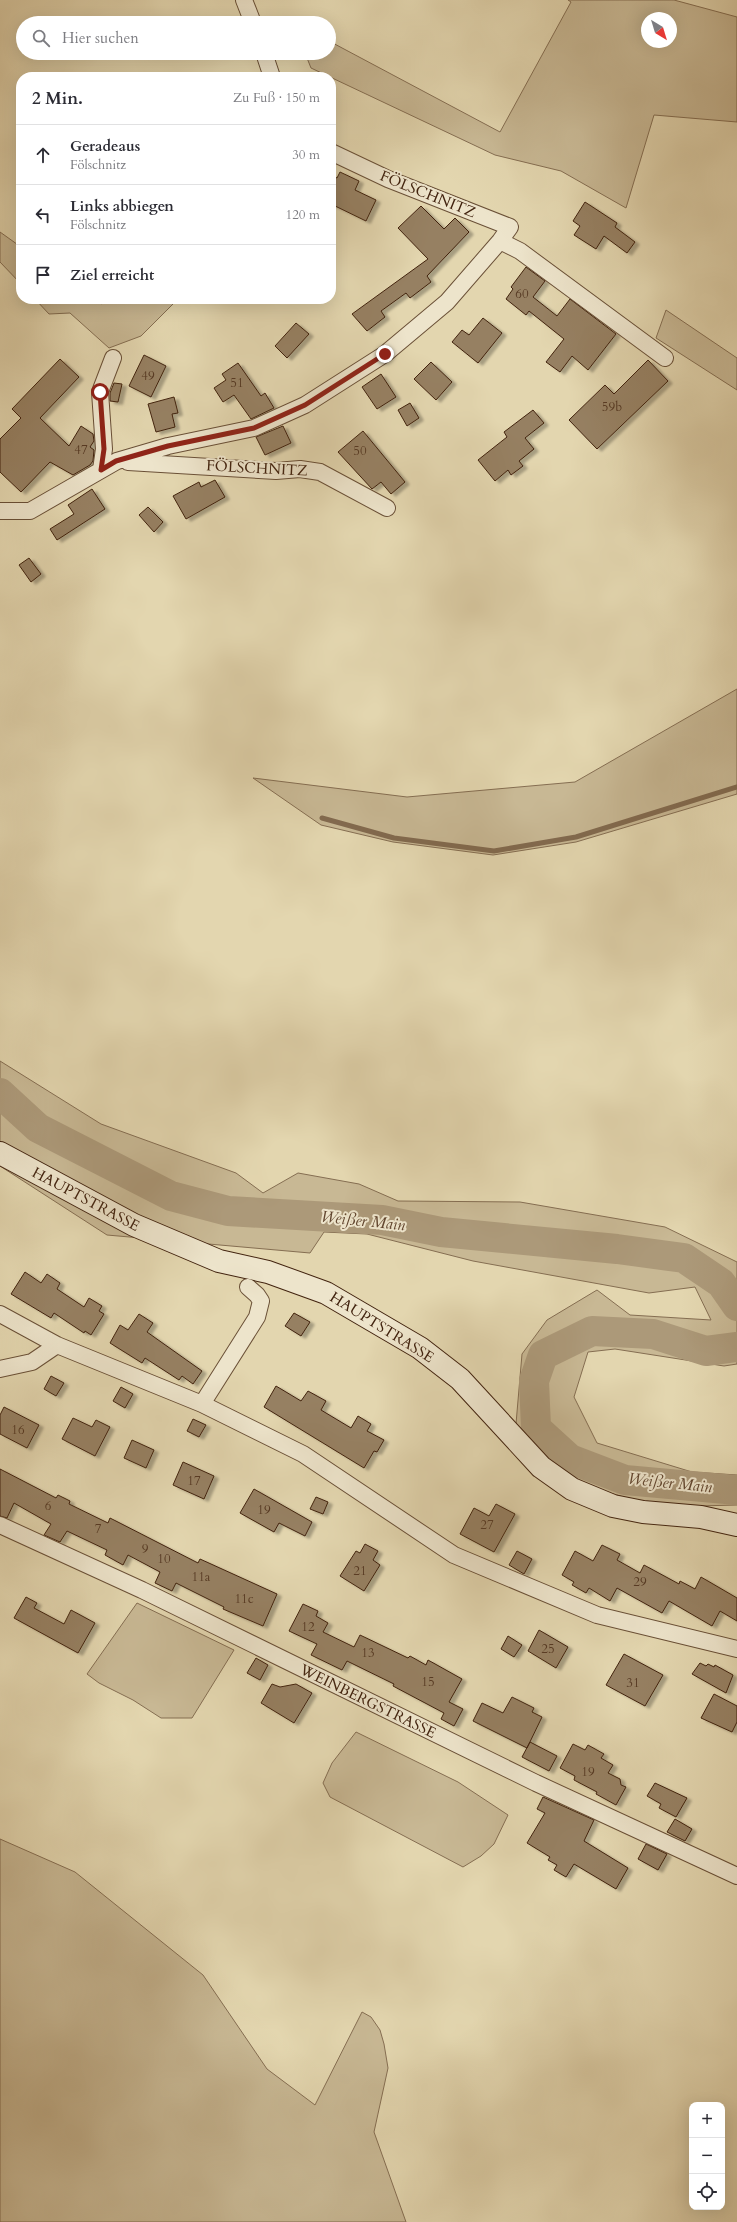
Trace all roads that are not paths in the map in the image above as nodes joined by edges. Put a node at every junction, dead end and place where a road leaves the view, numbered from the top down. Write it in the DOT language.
graph roads {
  1 [pos="244,0"];
  2 [pos="250,16"];
  3 [pos="266,60"];
  4 [pos="270,72"];
  5 [pos="336,154"];
  6 [pos="500,241"];
  7 [pos="114,358"];
  8 [pos="665,358"];
  9 [pos="116,461"];
  10 [pos="101,470"];
  11 [pos="1,508"];
  12 [pos="388,508"];
  13 [pos="0,1154"];
  14 [pos="248,1287"];
  15 [pos="0,1314"];
  16 [pos="57,1345"];
  17 [pos="0,1369"];
  18 [pos="202,1404"];
  19 [pos="0,1524"];
  20 [pos="737,1525"];
  21 [pos="737,1649"];
  22 [pos="737,1876"];
  1 -- 2 [label="street"];
  3 -- 4 [label="street"];
  5 -- 6 [label="street, FÖLSCHNITZ"];
  6 -- 8 [label="street"];
  6 -- 9 [label="street, FÖLSCHNITZ"];
  7 -- 10 [label="street"];
  9 -- 10 [label="street, FÖLSCHNITZ"];
  9 -- 12 [label="street, FÖLSCHNITZ"];
  10 -- 11 [label="street, FÖLSCHNITZ"];
  13 -- 20 [label="main road, HAUPTSTRASSE"];
  14 -- 18 [label="street"];
  15 -- 16 [label="street"];
  16 -- 17 [label="street"];
  16 -- 18 [label="street"];
  18 -- 21 [label="street"];
  19 -- 22 [label="street, WEINBERGSTRASSE"];
}
